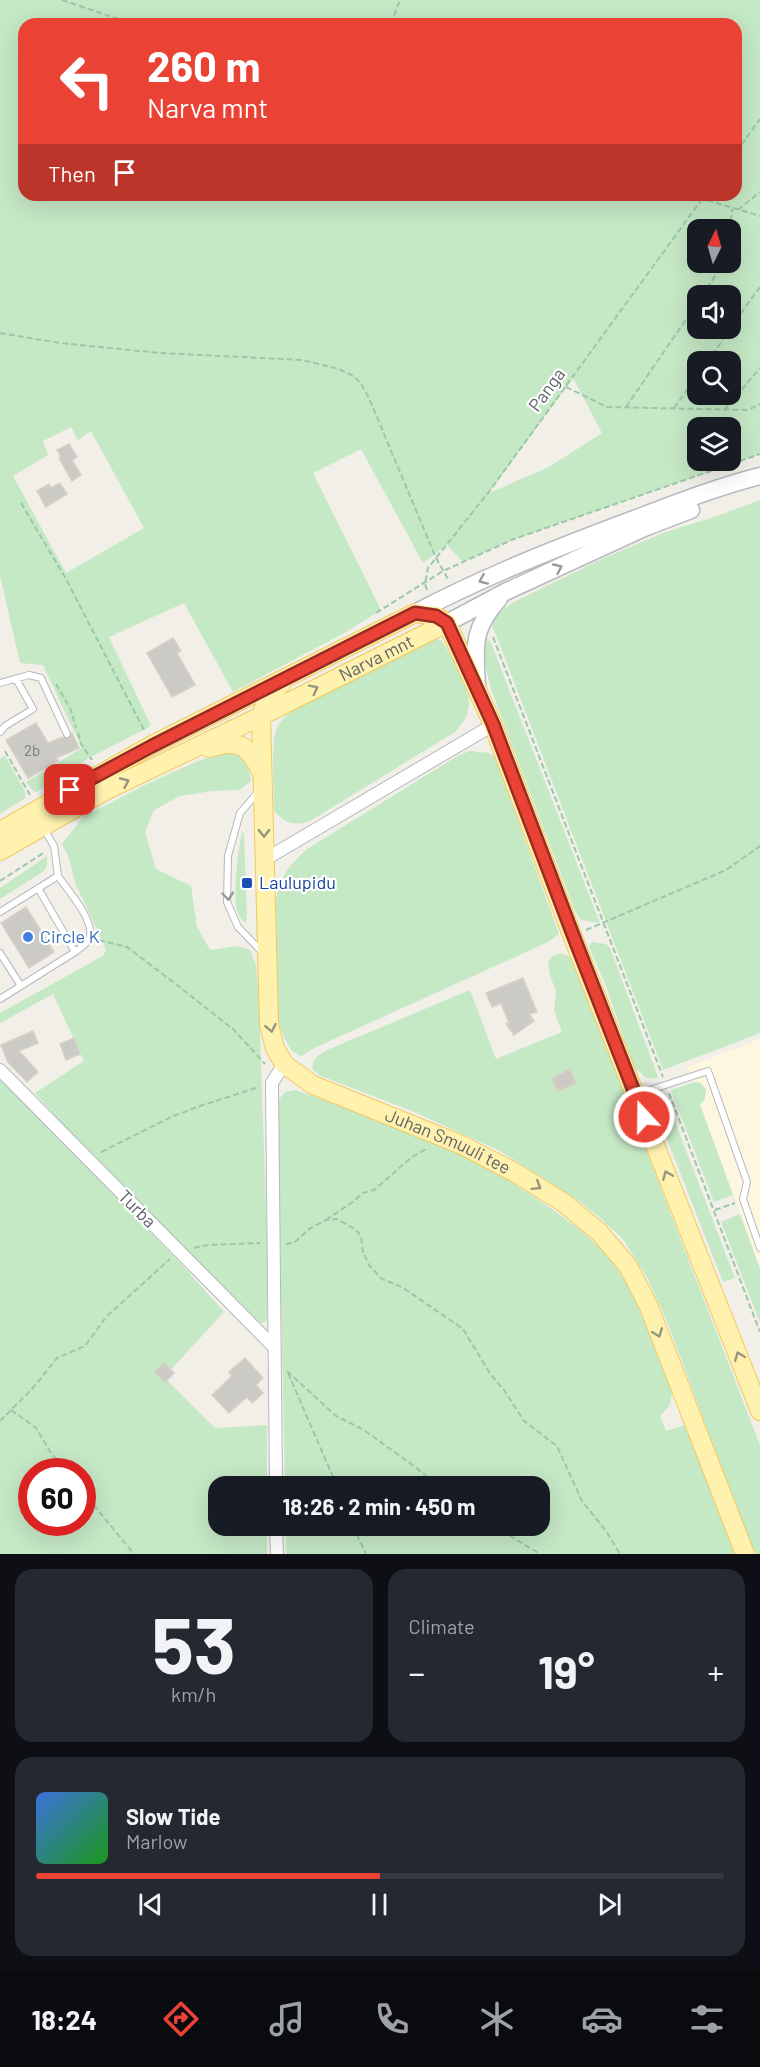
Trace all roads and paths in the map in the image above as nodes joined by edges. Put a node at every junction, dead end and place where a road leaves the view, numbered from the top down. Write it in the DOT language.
graph roads {
  1 [pos="62,0"];
  2 [pos="400,0"];
  3 [pos="115,18"];
  4 [pos="393,18"];
  5 [pos="760,119"];
  6 [pos="742,144"];
  7 [pos="760,192"];
  8 [pos="702,201"];
  9 [pos="709,201"];
  10 [pos="732,208"];
  11 [pos="738,210"];
  12 [pos="760,216"];
  13 [pos="731,219"];
  14 [pos="760,287"];
  15 [pos="741,313"];
  16 [pos="687,318"];
  17 [pos="0,333"];
  18 [pos="760,368"];
  19 [pos="566,387"];
  20 [pos="687,390"];
  21 [pos="760,404"];
  22 [pos="626,407"];
  23 [pos="674,408"];
  24 [pos="724,410"];
  25 [pos="760,476"];
  26 [pos="760,484"];
  27 [pos="21,503"];
  28 [pos="436,558"];
  29 [pos="450,583"];
  30 [pos="505,592"];
  31 [pos="423,609"];
  32 [pos="447,623"];
  33 [pos="493,638"];
  34 [pos="290,676"];
  35 [pos="16,679"];
  36 [pos="0,683"];
  37 [pos="477,687"];
  38 [pos="261,716"];
  39 [pos="493,724"];
  40 [pos="0,732"];
  41 [pos="67,734"];
  42 [pos="152,746"];
  43 [pos="4,751"];
  44 [pos="173,759"];
  45 [pos="264,780"];
  46 [pos="33,799"];
  47 [pos="42,826"];
  48 [pos="0,831"];
  49 [pos="760,846"];
  50 [pos="0,851"];
  51 [pos="45,852"];
  52 [pos="264,860"];
  53 [pos="58,876"];
  54 [pos="0,881"];
  55 [pos="38,888"];
  56 [pos="0,912"];
  57 [pos="603,924"];
  58 [pos="573,935"];
  59 [pos="90,937"];
  60 [pos="75,952"];
  61 [pos="0,953"];
  62 [pos="267,957"];
  63 [pos="21,986"];
  64 [pos="0,999"];
  65 [pos="0,1070"];
  66 [pos="277,1075"];
  67 [pos="665,1084"];
  68 [pos="636,1095"];
  69 [pos="442,1136"];
  70 [pos="88,1159"];
  71 [pos="743,1199"];
  72 [pos="714,1210"];
  73 [pos="326,1220"];
  74 [pos="273,1243"];
  75 [pos="760,1248"];
  76 [pos="179,1251"];
  77 [pos="760,1332"];
  78 [pos="274,1347"];
  79 [pos="287,1371"];
  80 [pos="11,1410"];
  81 [pos="760,1411"];
  82 [pos="0,1421"];
  83 [pos="55,1458"];
  84 [pos="276,1476"];
  85 [pos="333,1476"];
  86 [pos="426,1476"];
  87 [pos="96,1508"];
  88 [pos="276,1536"];
  89 [pos="358,1536"];
  90 [pos="511,1536"];
  91 [pos="134,1554"];
  92 [pos="277,1554"];
  93 [pos="366,1554"];
  94 [pos="540,1554"];
  95 [pos="620,1554"];
  96 [pos="745,1554"];
  1 -- 3 [label="path"];
  2 -- 4 [label="path"];
  5 -- 6 [label="path"];
  7 -- 11 [label="path"];
  8 -- 19 [label="path, Panga"];
  9 -- 10 [label="path"];
  10 -- 11 [label="path"];
  10 -- 13 [label="path"];
  11 -- 12 [label="path"];
  14 -- 15 [label="path"];
  16 -- 22 [label="path"];
  17 -- 28 [label="path"];
  18 -- 24 [label="path"];
  19 -- 22 [label="path"];
  19 -- 28 [label="path, Panga"];
  20 -- 23 [label="path"];
  21 -- 24 [label="path"];
  22 -- 23 [label="path"];
  23 -- 24 [label="path"];
  25 -- 31 [label="main road, Narva mnt, one-way"];
  30 -- 26 [label="main road, Narva mnt, one-way"];
  27 -- 42 [label="path"];
  28 -- 29 [label="path"];
  28 -- 31 [label="path, Panga"];
  30 -- 32 [label="main road, Narva mnt"];
  30 -- 37 [label="main road"];
  31 -- 32 [label="main road"];
  31 -- 34 [label="main road, Narva mnt"];
  32 -- 37 [label="main road"];
  38 -- 32 [label="main road, Narva mnt, one-way"];
  33 -- 57 [label="path"];
  34 -- 38 [label="main road"];
  34 -- 42 [label="main road, Narva mnt"];
  35 -- 36 [label="lane"];
  35 -- 40 [label="lane"];
  35 -- 41 [label="lane"];
  37 -- 39 [label="main road"];
  38 -- 44 [label="main road, Narva mnt"];
  38 -- 45 [label="main road"];
  39 -- 52 [label="street"];
  39 -- 58 [label="main road"];
  42 -- 48 [label="main road, Narva mnt"];
  43 -- 46 [label="path"];
  44 -- 45 [label="main road"];
  47 -- 44 [label="main road, Narva mnt, one-way"];
  45 -- 52 [label="main road, one-way"];
  45 -- 62 [label="lane, one-way"];
  47 -- 50 [label="main road, Narva mnt"];
  47 -- 53 [label="lane"];
  49 -- 57 [label="path"];
  51 -- 54 [label="path"];
  52 -- 62 [label="main road"];
  53 -- 55 [label="lane"];
  53 -- 59 [label="lane"];
  55 -- 56 [label="lane"];
  55 -- 60 [label="lane"];
  57 -- 58 [label="path"];
  57 -- 67 [label="path"];
  58 -- 68 [label="main road"];
  59 -- 60 [label="lane"];
  59 -- 66 [label="path"];
  60 -- 63 [label="lane"];
  61 -- 63 [label="lane"];
  62 -- 66 [label="main road, one-way"];
  63 -- 64 [label="lane"];
  65 -- 70 [label="street, Turba"];
  66 -- 69 [label="main road, Juhan Smuuli tee"];
  66 -- 70 [label="path"];
  66 -- 74 [label="street"];
  67 -- 68 [label="lane"];
  67 -- 71 [label="lane"];
  67 -- 72 [label="path"];
  81 -- 68 [label="main road, one-way"];
  69 -- 73 [label="path"];
  69 -- 96 [label="main road, Juhan Smuuli tee, one-way"];
  70 -- 76 [label="street, Turba"];
  71 -- 72 [label="path"];
  71 -- 75 [label="lane"];
  72 -- 77 [label="path"];
  73 -- 74 [label="path"];
  73 -- 95 [label="path"];
  74 -- 76 [label="path"];
  74 -- 78 [label="street"];
  76 -- 78 [label="street, Turba"];
  76 -- 80 [label="path"];
  78 -- 79 [label="path"];
  78 -- 84 [label="street"];
  79 -- 85 [label="path"];
  79 -- 86 [label="path"];
  80 -- 82 [label="path"];
  80 -- 83 [label="path"];
  87 -- 91 [label="path"];
  88 -- 92 [label="street"];
  89 -- 93 [label="path"];
  90 -- 94 [label="path"];
}
